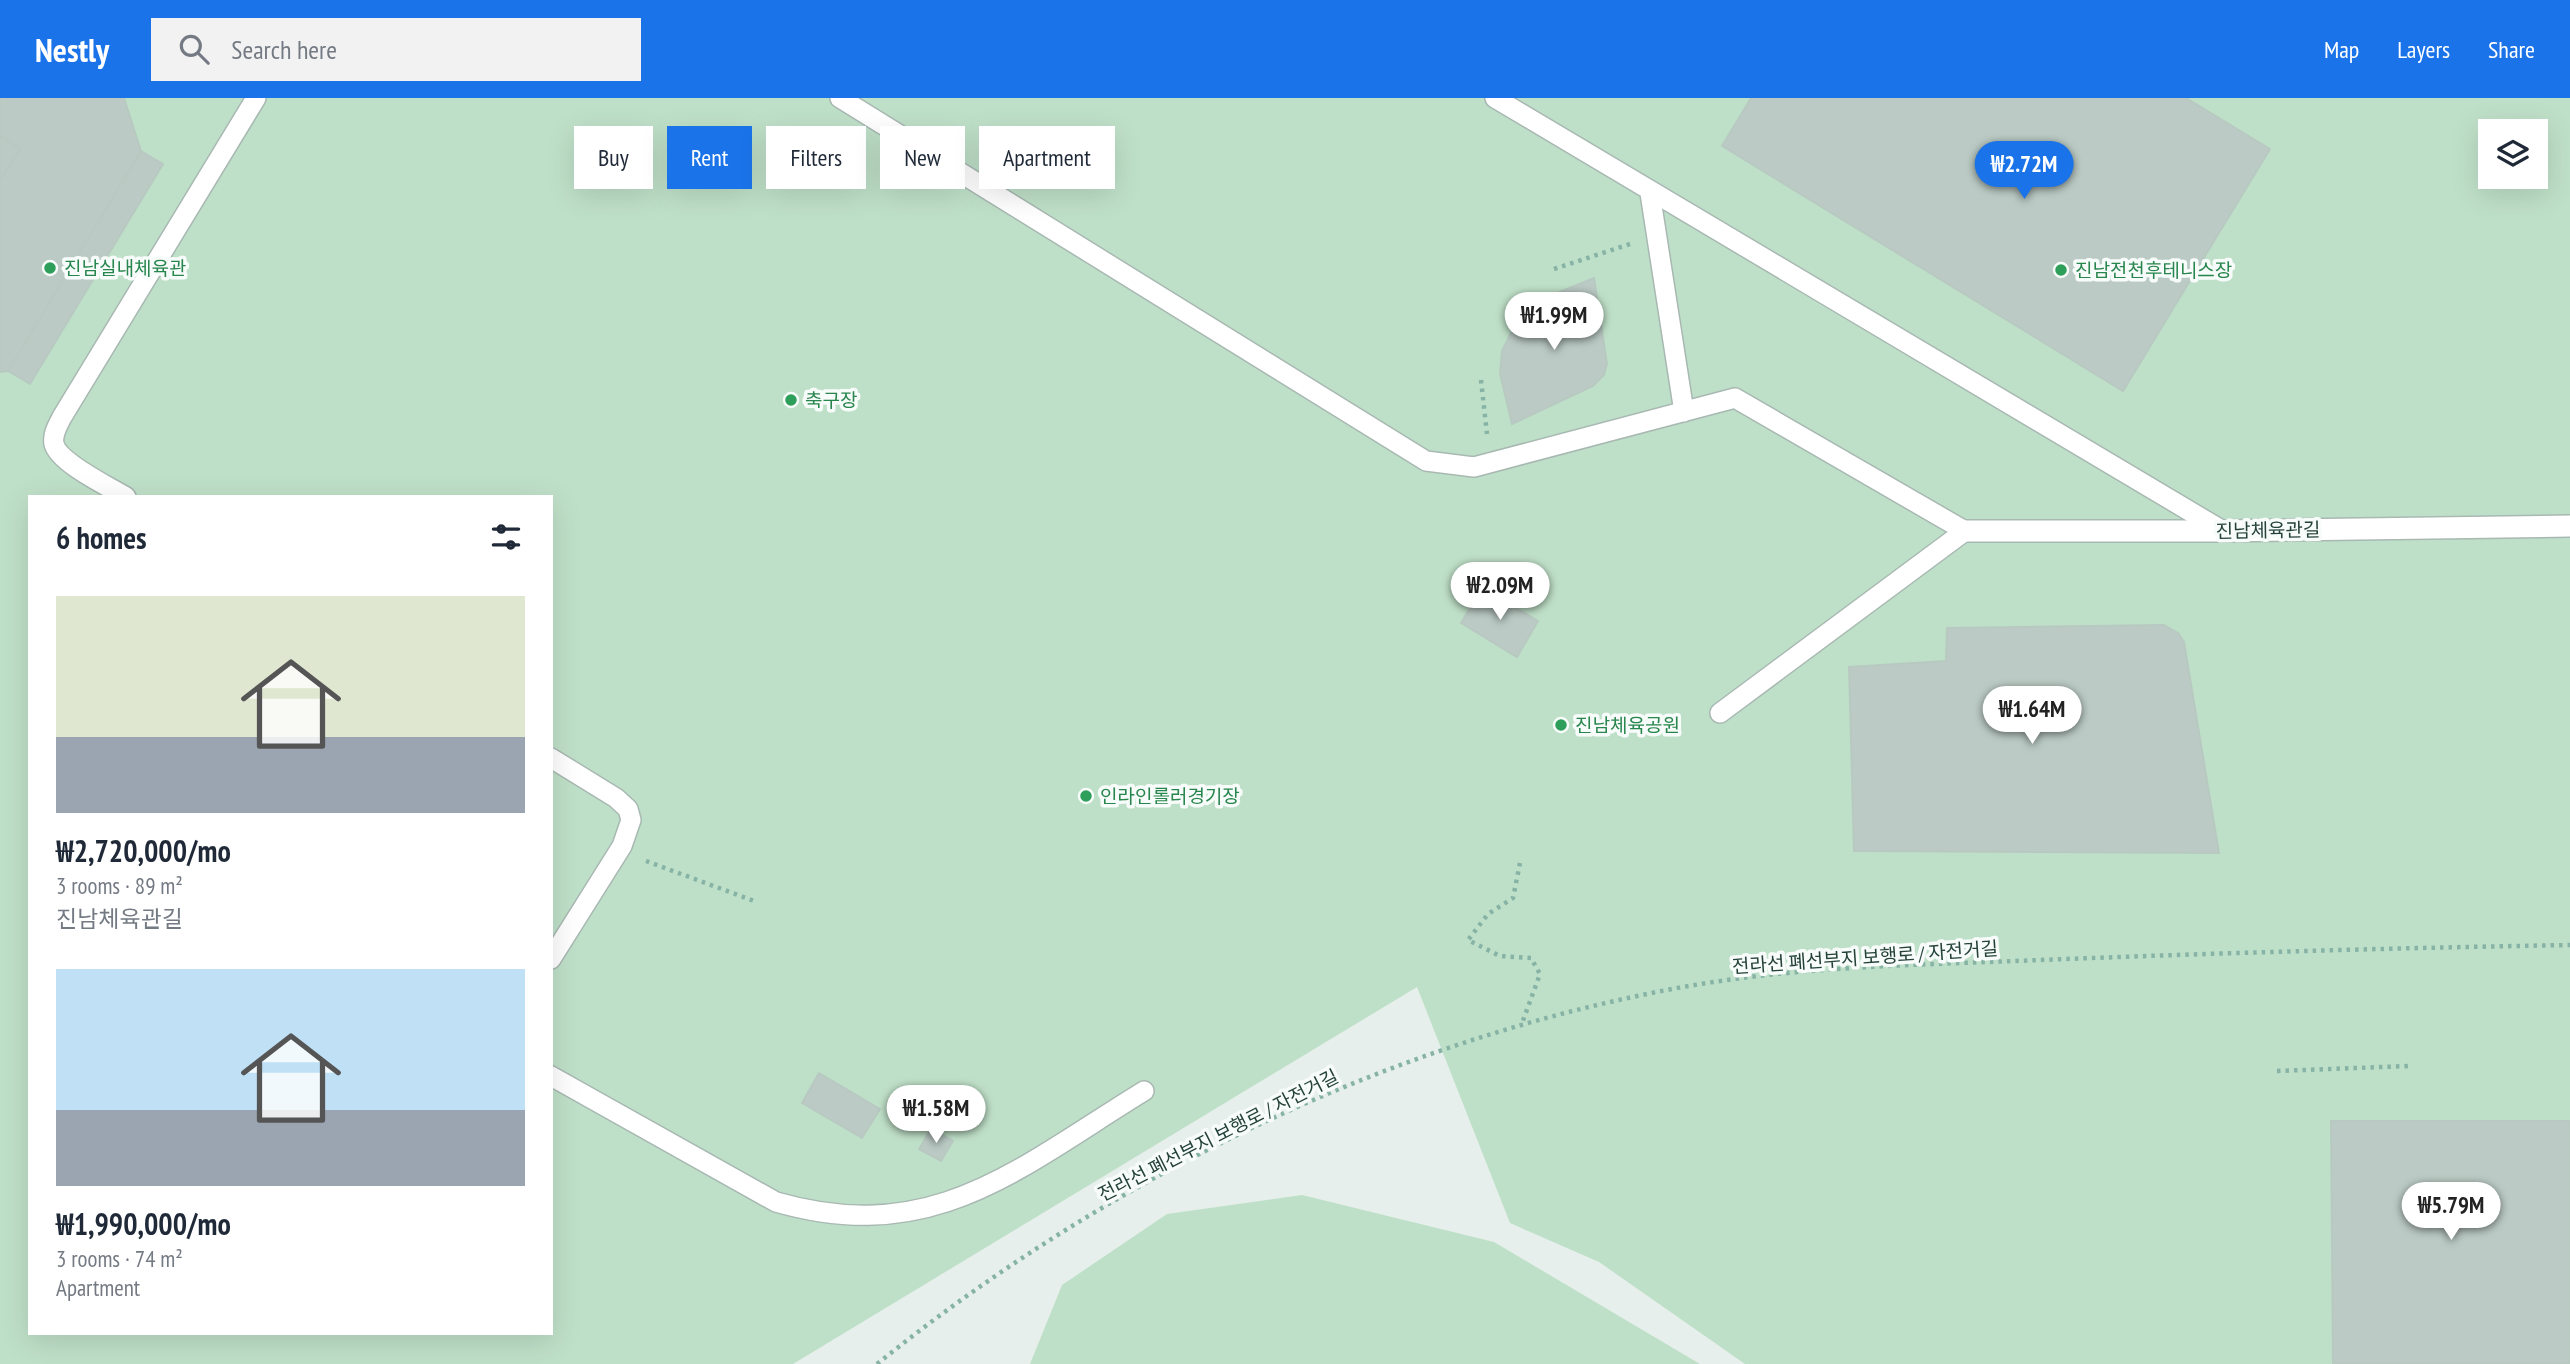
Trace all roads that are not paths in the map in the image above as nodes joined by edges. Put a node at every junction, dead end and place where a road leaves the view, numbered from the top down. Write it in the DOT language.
graph roads {
  1 [pos="256,98"];
  2 [pos="839,98"];
  3 [pos="1495,98"];
  4 [pos="1650,193"];
  5 [pos="1684,412"];
  6 [pos="123,495"];
  7 [pos="2570,526"];
  8 [pos="1965,531"];
  9 [pos="2223,531"];
  10 [pos="1720,713"];
  11 [pos="553,759"];
  12 [pos="553,956"];
  13 [pos="553,1077"];
  14 [pos="1144,1091"];
  1 -- 6 [label="lane"];
  2 -- 5 [label="lane"];
  3 -- 4 [label="lane"];
  4 -- 5 [label="lane"];
  4 -- 9 [label="lane"];
  5 -- 8 [label="lane"];
  7 -- 9 [label="street, 진남체육관길"];
  8 -- 9 [label="street, 진남체육관길"];
  8 -- 10 [label="lane"];
  11 -- 12 [label="lane"];
  13 -- 14 [label="lane"];
}
